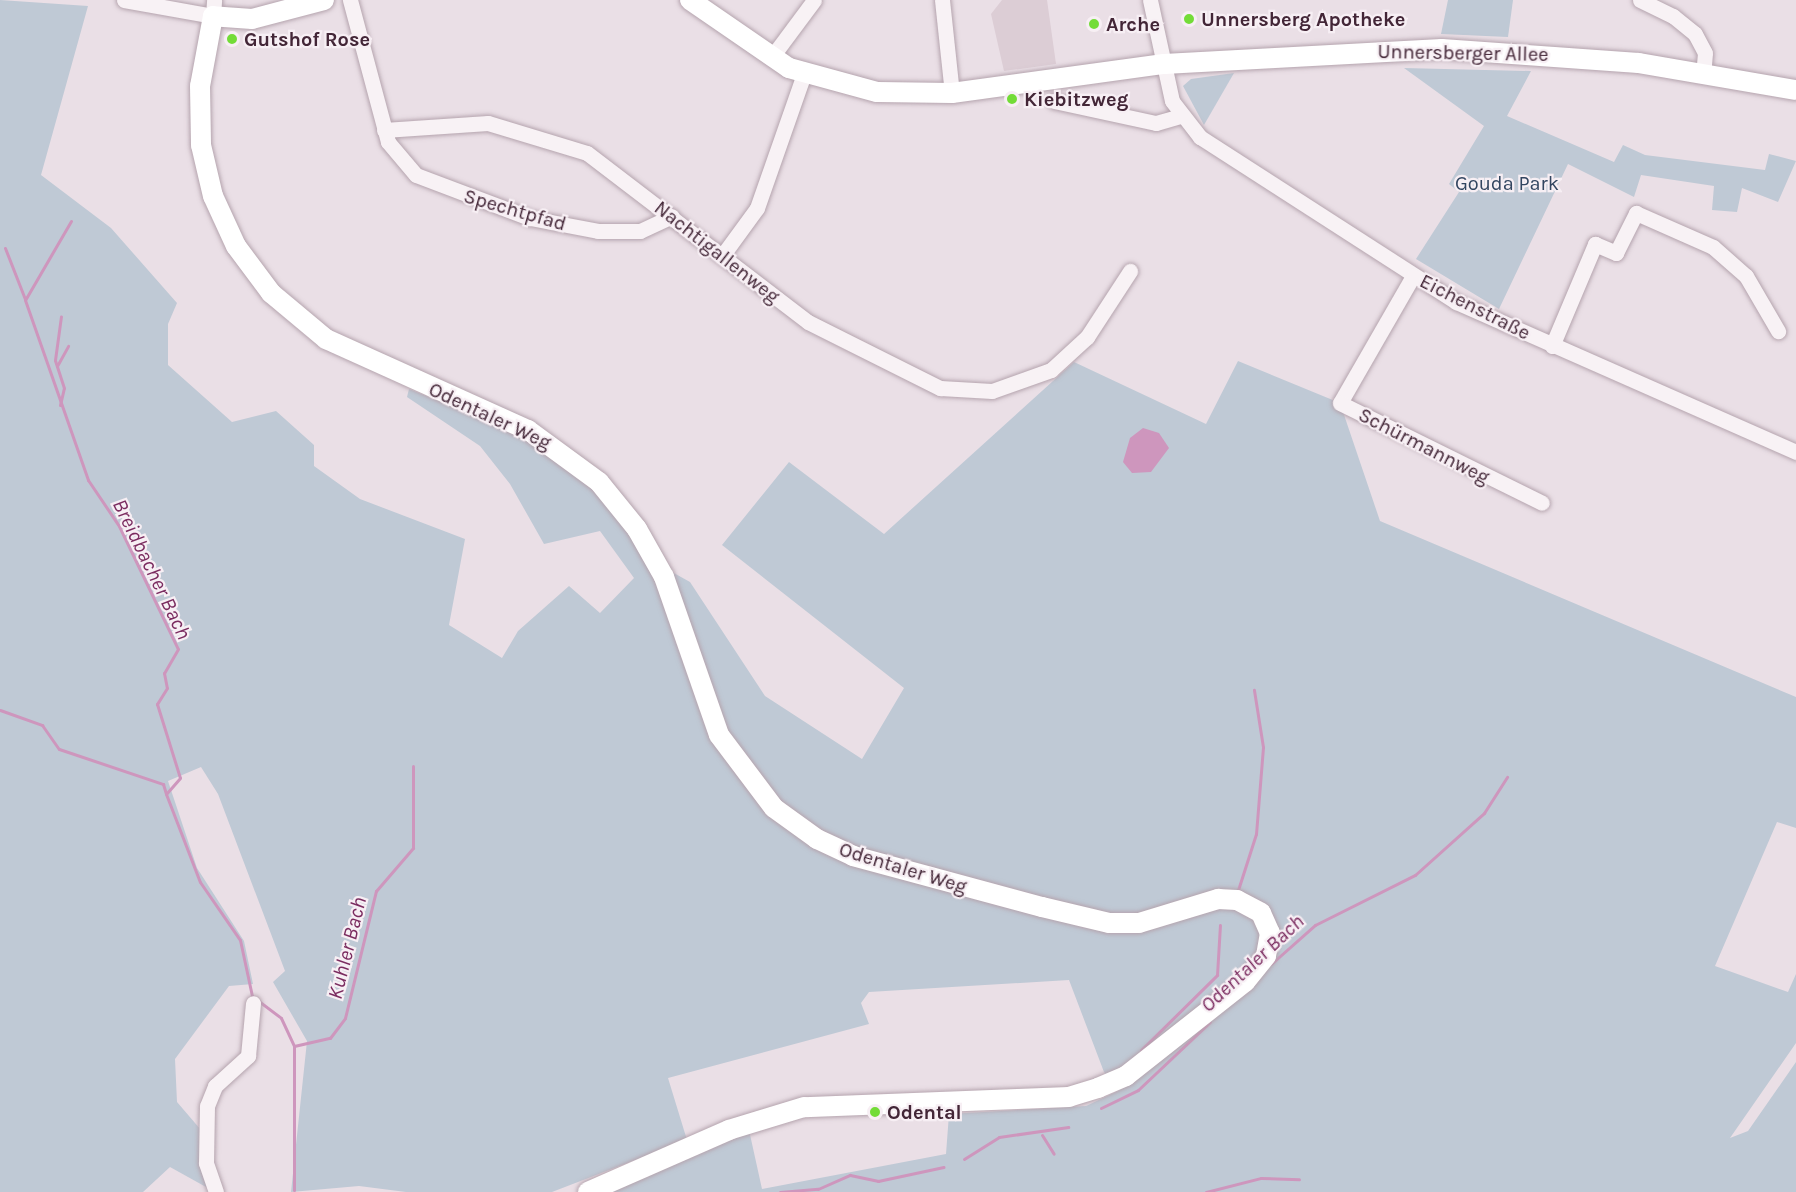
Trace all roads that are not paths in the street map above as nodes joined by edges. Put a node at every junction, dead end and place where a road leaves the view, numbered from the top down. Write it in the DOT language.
graph roads {
  1 [pos="124,0"];
  2 [pos="324,0"];
  3 [pos="350,0"];
  4 [pos="690,0"];
  5 [pos="814,0"];
  6 [pos="942,0"];
  7 [pos="1150,0"];
  8 [pos="1640,0"];
  9 [pos="214,8"];
  10 [pos="771,58"];
  11 [pos="1164,64"];
  12 [pos="804,74"];
  13 [pos="1703,75"];
  14 [pos="1796,90"];
  15 [pos="952,93"];
  16 [pos="1054,101"];
  17 [pos="1180,116"];
  18 [pos="384,130"];
  19 [pos="672,216"];
  20 [pos="722,256"];
  21 [pos="1130,272"];
  22 [pos="1413,276"];
  23 [pos="1778,331"];
  24 [pos="1552,346"];
  25 [pos="1796,452"];
  26 [pos="1542,503"];
  27 [pos="253,1003"];
  28 [pos="216,1192"];
  29 [pos="588,1192"];
  1 -- 9 [label="street"];
  2 -- 9 [label="main road"];
  3 -- 18 [label="street"];
  4 -- 10 [label="main road"];
  5 -- 10 [label="street"];
  6 -- 15 [label="street"];
  7 -- 11 [label="street"];
  8 -- 13 [label="street"];
  9 -- 29 [label="main road, Odentaler Weg"];
  10 -- 12 [label="main road"];
  11 -- 13 [label="main road, Unnersberger Allee"];
  11 -- 15 [label="main road"];
  11 -- 17 [label="street, Eichenstraße"];
  12 -- 15 [label="main road"];
  12 -- 20 [label="street"];
  13 -- 14 [label="main road, Unnersberger Allee"];
  16 -- 17 [label="street"];
  17 -- 22 [label="street, Eichenstraße"];
  18 -- 19 [label="street, Nachtigallenweg"];
  18 -- 19 [label="street, Spechtpfad"];
  19 -- 20 [label="street, Nachtigallenweg"];
  20 -- 21 [label="street, Nachtigallenweg"];
  22 -- 24 [label="street, Eichenstraße"];
  22 -- 26 [label="street, Schürmannweg"];
  23 -- 24 [label="street"];
  24 -- 25 [label="street, Eichenstraße"];
  27 -- 28 [label="street"];
}
